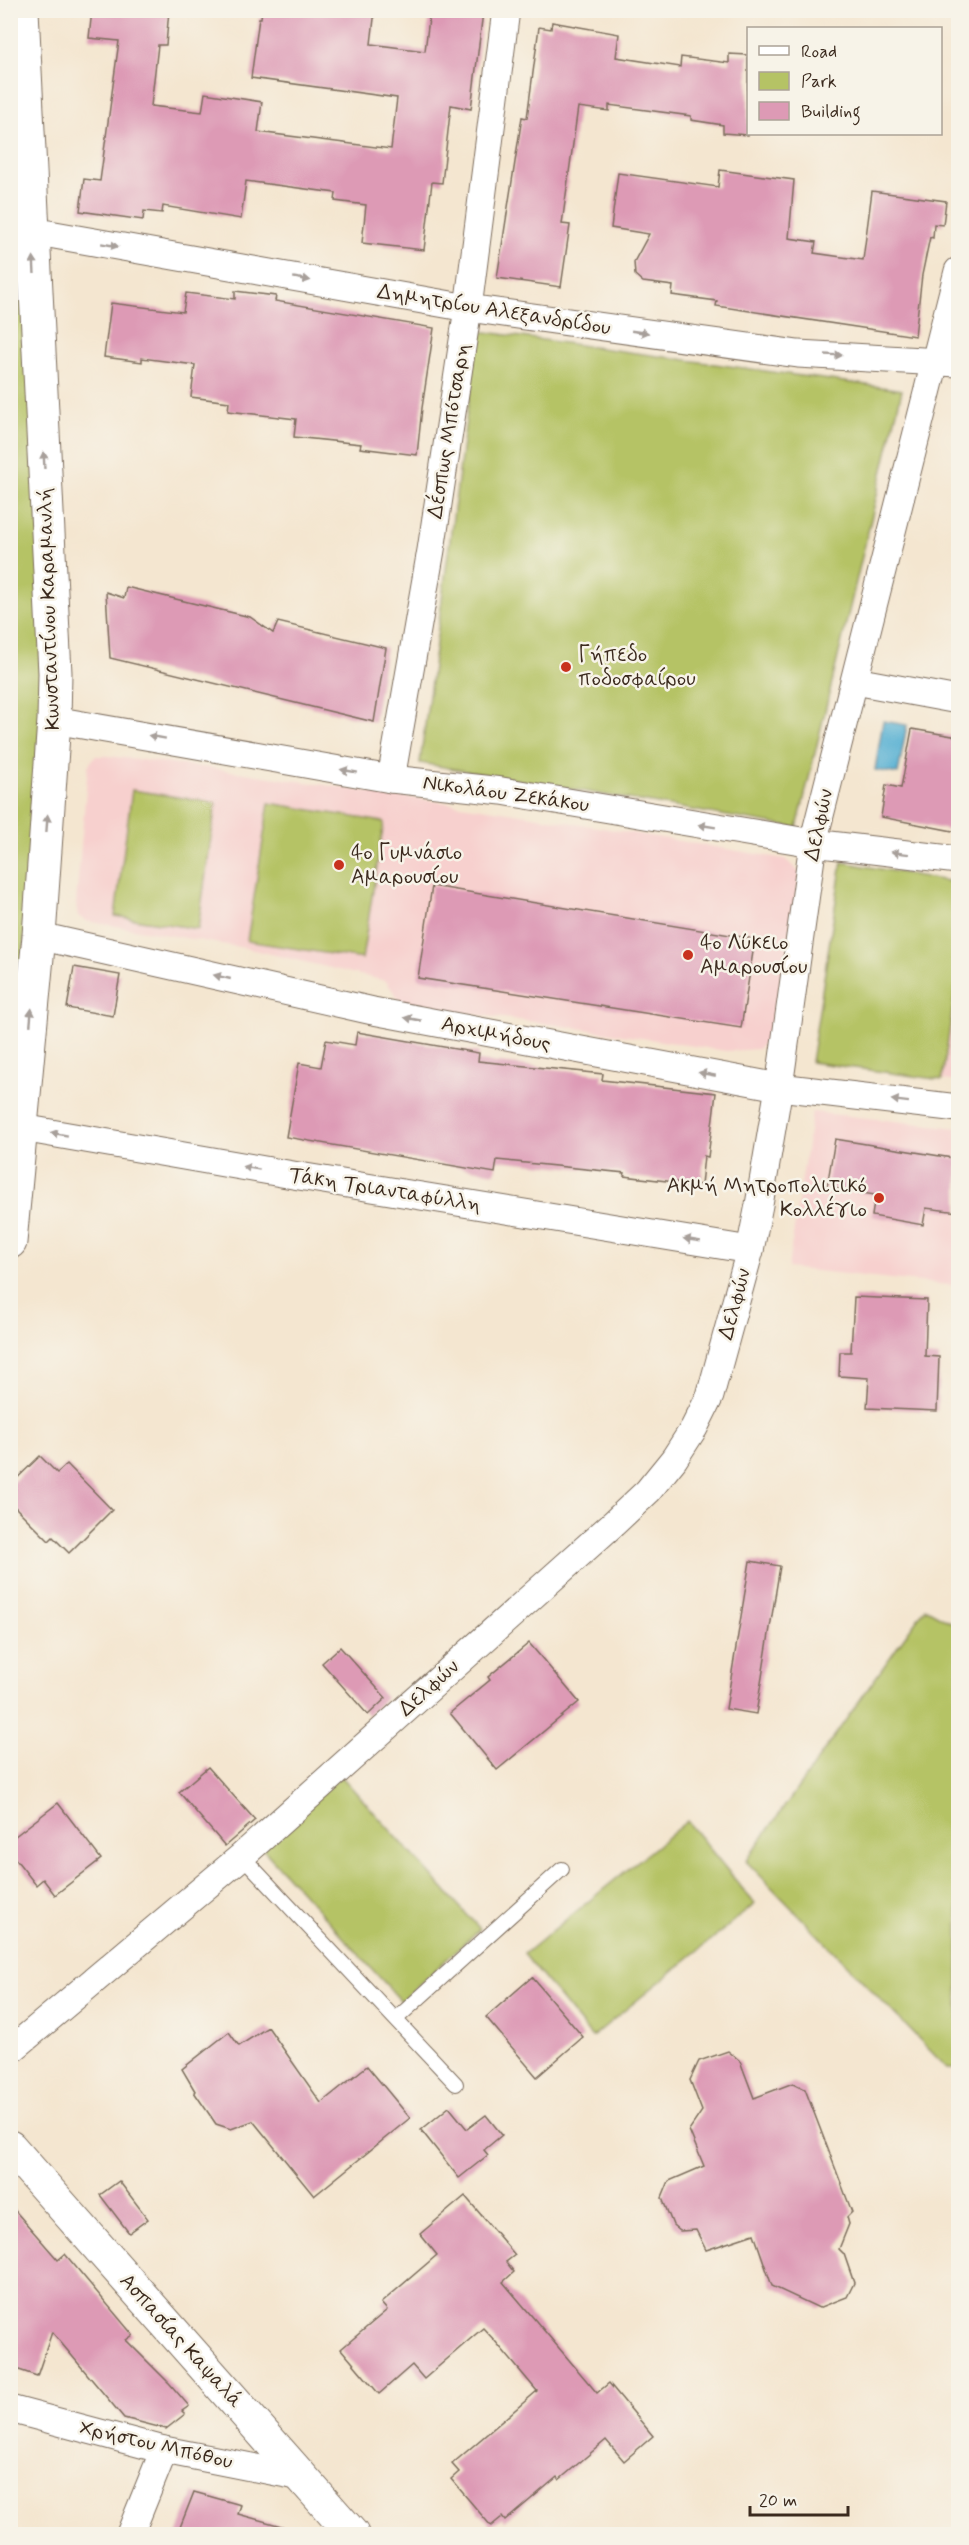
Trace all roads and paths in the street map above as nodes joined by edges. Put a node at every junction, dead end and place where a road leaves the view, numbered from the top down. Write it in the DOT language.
graph roads {
  1 [pos="22,10"];
  2 [pos="506,10"];
  3 [pos="32,231"];
  4 [pos="958,271"];
  5 [pos="468,308"];
  6 [pos="946,361"];
  7 [pos="855,681"];
  8 [pos="958,700"];
  9 [pos="54,720"];
  10 [pos="391,779"];
  11 [pos="813,843"];
  12 [pos="958,860"];
  13 [pos="39,936"];
  14 [pos="779,1087"];
  15 [pos="958,1108"];
  16 [pos="22,1128"];
  17 [pos="10,1242"];
  18 [pos="750,1250"];
  19 [pos="242,1856"];
  20 [pos="562,1869"];
  21 [pos="396,2019"];
  22 [pos="10,2051"];
  23 [pos="456,2084"];
  24 [pos="10,2147"];
  25 [pos="10,2409"];
  26 [pos="165,2450"];
  27 [pos="302,2478"];
  28 [pos="130,2535"];
  29 [pos="352,2535"];
  1 -- 3 [label="street, Κωνσταντίνου Καραμανλή"];
  2 -- 5 [label="street, Δέσπως Μπότσαρη"];
  3 -- 5 [label="street, Δημητρίου Αλεξανδρίδου, one-way"];
  9 -- 3 [label="street, Κωνσταντίνου Καραμανλή, one-way"];
  4 -- 6 [label="street, Δελφών"];
  5 -- 6 [label="street, Δημητρίου Αλεξανδρίδου, one-way"];
  5 -- 10 [label="street, Δέσπως Μπότσαρη"];
  6 -- 7 [label="street, Δελφών"];
  7 -- 8 [label="street"];
  7 -- 11 [label="street, Δελφών"];
  10 -- 9 [label="street, Νικολάου Ζεκάκου, one-way"];
  13 -- 9 [label="street, Κωνσταντίνου Καραμανλή, one-way"];
  11 -- 10 [label="street, Νικολάου Ζεκάκου, one-way"];
  12 -- 11 [label="street, Νικολάου Ζεκάκου, one-way"];
  11 -- 14 [label="street, Δελφών"];
  14 -- 13 [label="street, Αρχιμήδους, one-way"];
  16 -- 13 [label="street, Κωνσταντίνου Καραμανλή, one-way"];
  15 -- 14 [label="street, Αρχιμήδους, one-way"];
  14 -- 18 [label="street, Δελφών"];
  16 -- 17 [label="street, Κωνσταντίνου Καραμανλή"];
  18 -- 16 [label="street, Τάκη Τριανταφύλλη, one-way"];
  18 -- 19 [label="street, Δελφών"];
  19 -- 21 [label="lane"];
  19 -- 22 [label="street, Δελφών"];
  20 -- 21 [label="lane"];
  21 -- 23 [label="lane"];
  24 -- 27 [label="street, Ασπασίας Καψαλά"];
  25 -- 26 [label="street, Χρήστου Μπόθου"];
  26 -- 27 [label="street, Χρήστου Μπόθου"];
  26 -- 28 [label="street"];
  27 -- 29 [label="street, Ασπασίας Καψαλά"];
}
